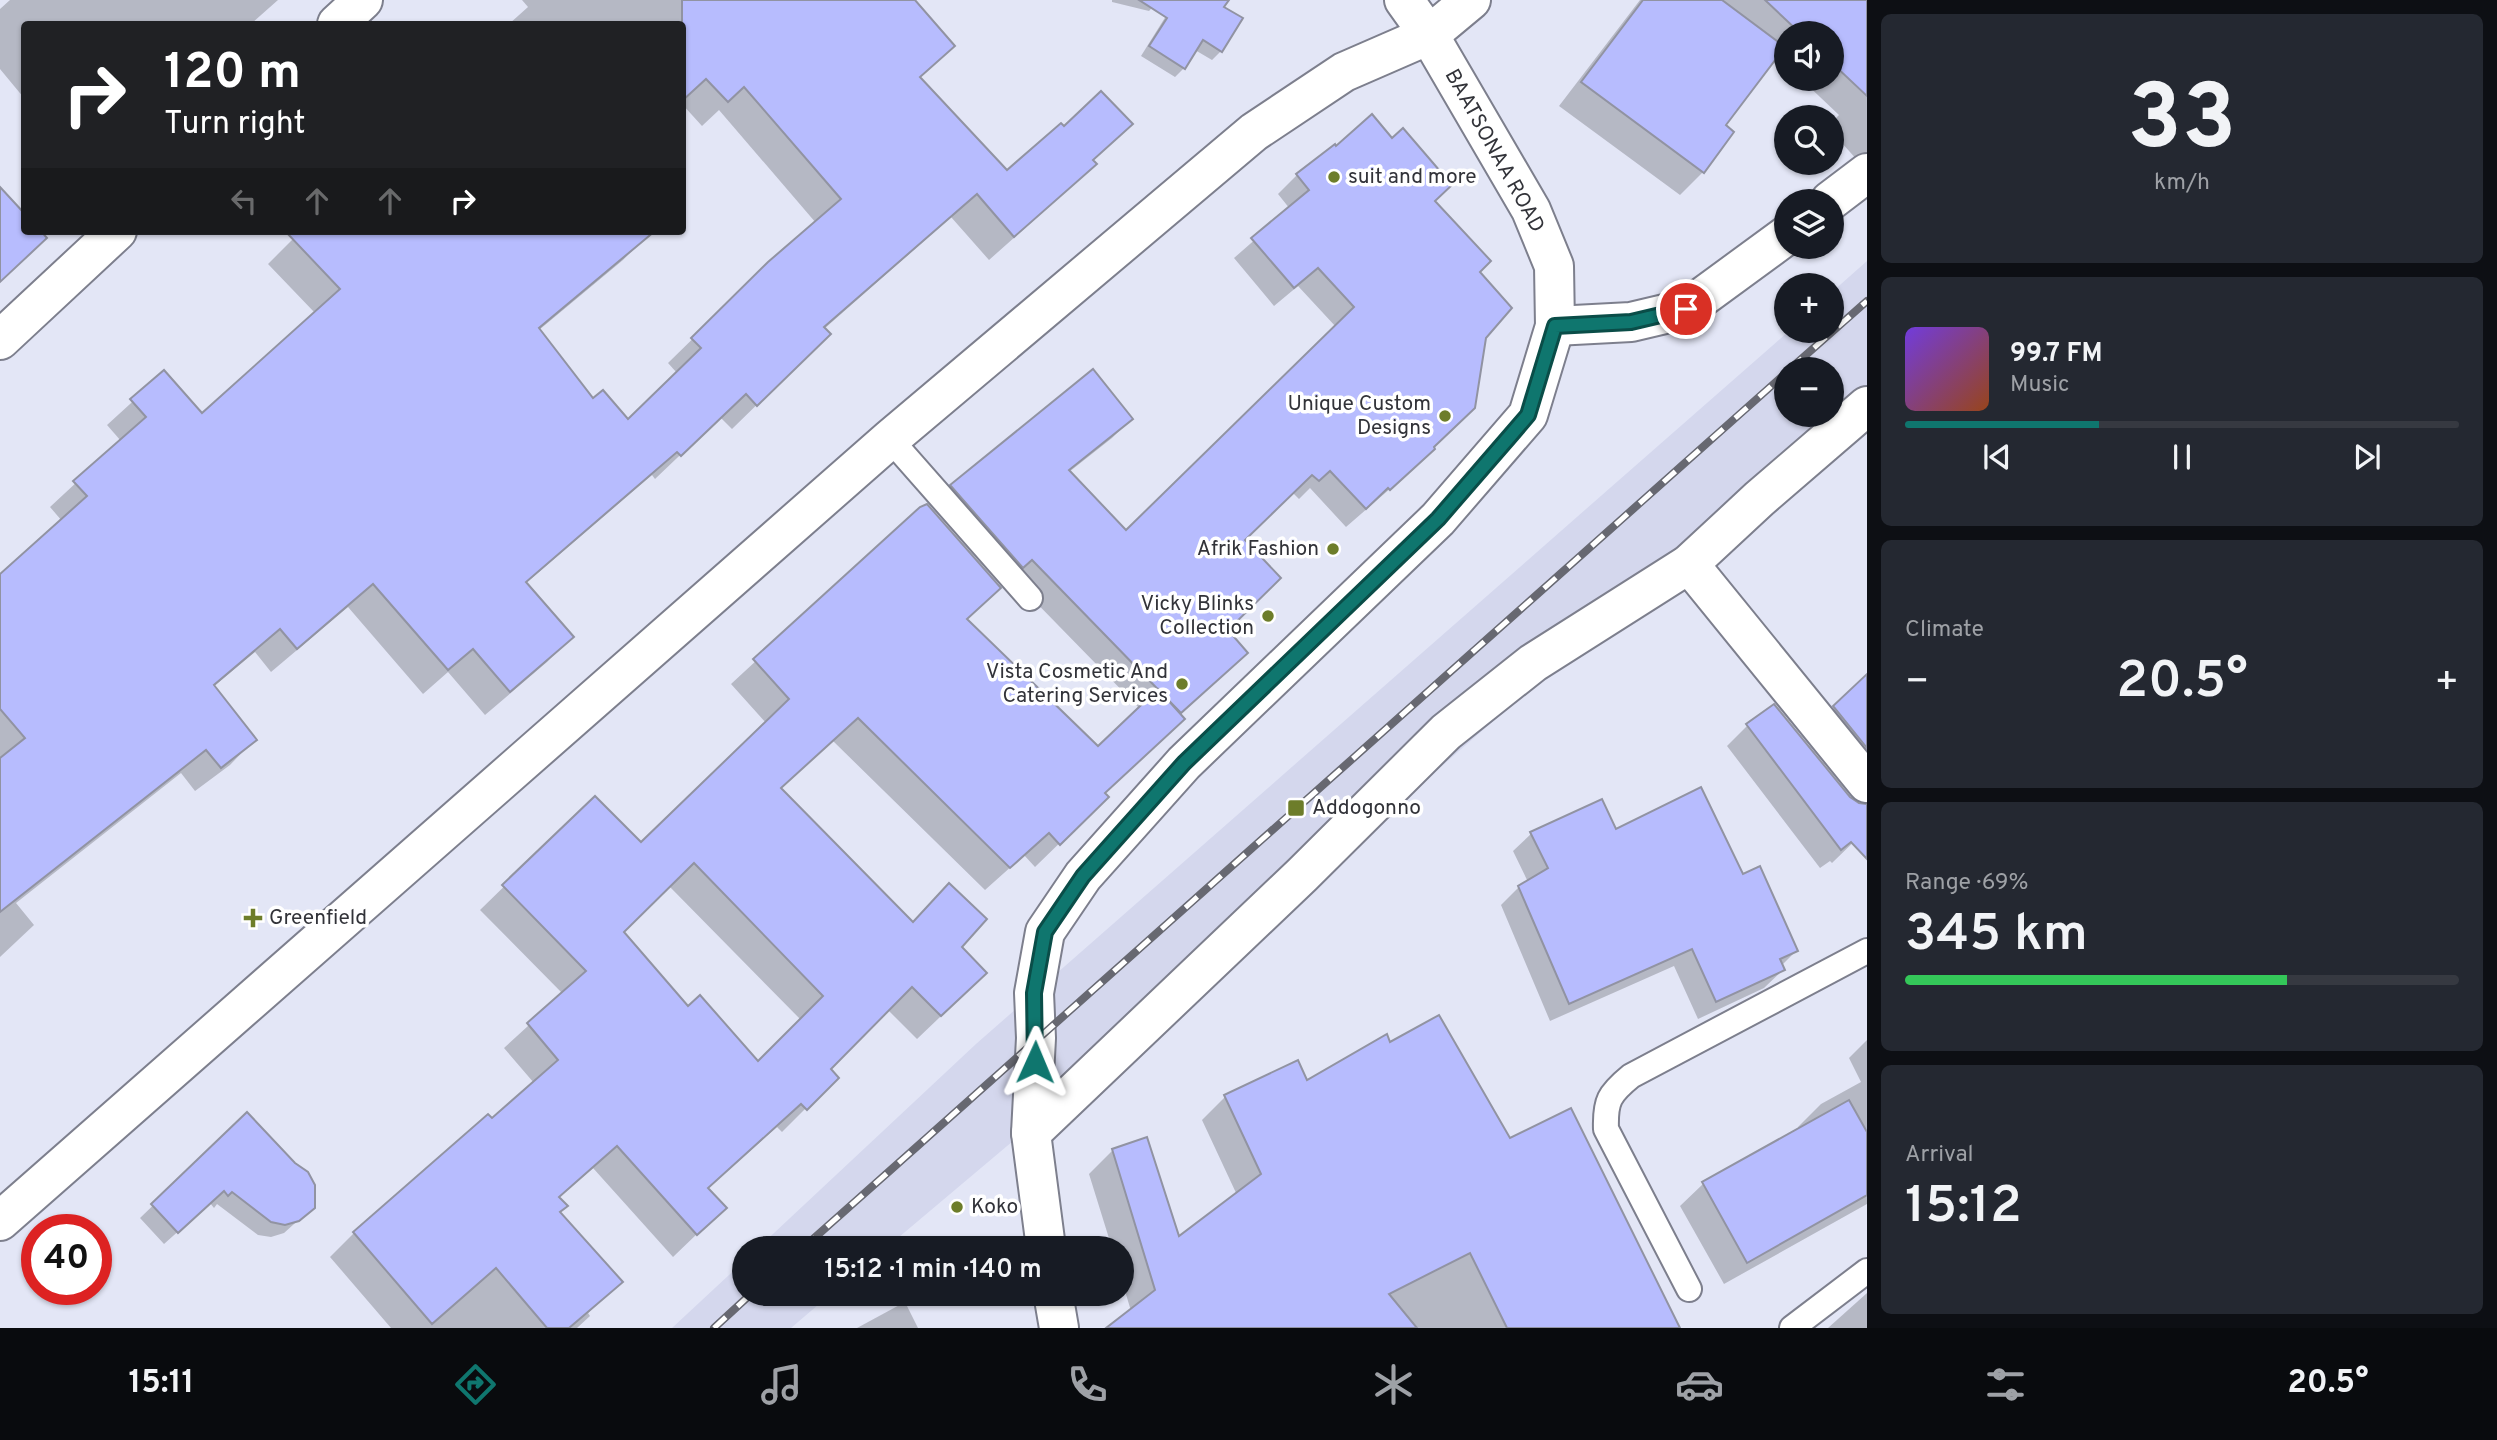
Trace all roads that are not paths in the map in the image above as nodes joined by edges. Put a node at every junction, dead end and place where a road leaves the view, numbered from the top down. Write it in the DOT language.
graph roads {
  1 [pos="363,0"];
  2 [pos="1404,0"];
  3 [pos="1471,0"];
  4 [pos="340,21"];
  5 [pos="1429,34"];
  6 [pos="1867,173"];
  7 [pos="1844,190"];
  8 [pos="113,235"];
  9 [pos="1774,245"];
  10 [pos="1555,326"];
  11 [pos="0,340"];
  12 [pos="1867,406"];
  13 [pos="890,439"];
  14 [pos="1689,564"];
  15 [pos="1030,598"];
  16 [pos="1867,783"];
  17 [pos="1867,951"];
  18 [pos="1031,1133"];
  19 [pos="0,1221"];
  20 [pos="1044,1236"];
  21 [pos="1867,1271"];
  22 [pos="1689,1289"];
  23 [pos="1055,1306"];
  24 [pos="1059,1328"];
  25 [pos="1792,1328"];
  1 -- 4 [label="street"];
  2 -- 5 [label="street, BAATSONAA ROAD"];
  3 -- 5 [label="street"];
  5 -- 10 [label="street, BAATSONAA ROAD"];
  5 -- 13 [label="street"];
  6 -- 7 [label="street"];
  8 -- 11 [label="street"];
  9 -- 10 [label="street"];
  10 -- 18 [label="street, BAATSONAA ROAD"];
  12 -- 14 [label="street"];
  13 -- 15 [label="lane"];
  13 -- 19 [label="street"];
  14 -- 16 [label="street"];
  14 -- 18 [label="street"];
  17 -- 22 [label="lane"];
  18 -- 20 [label="street, BAATSONAA ROAD"];
  21 -- 25 [label="lane"];
  23 -- 24 [label="street"];
}
